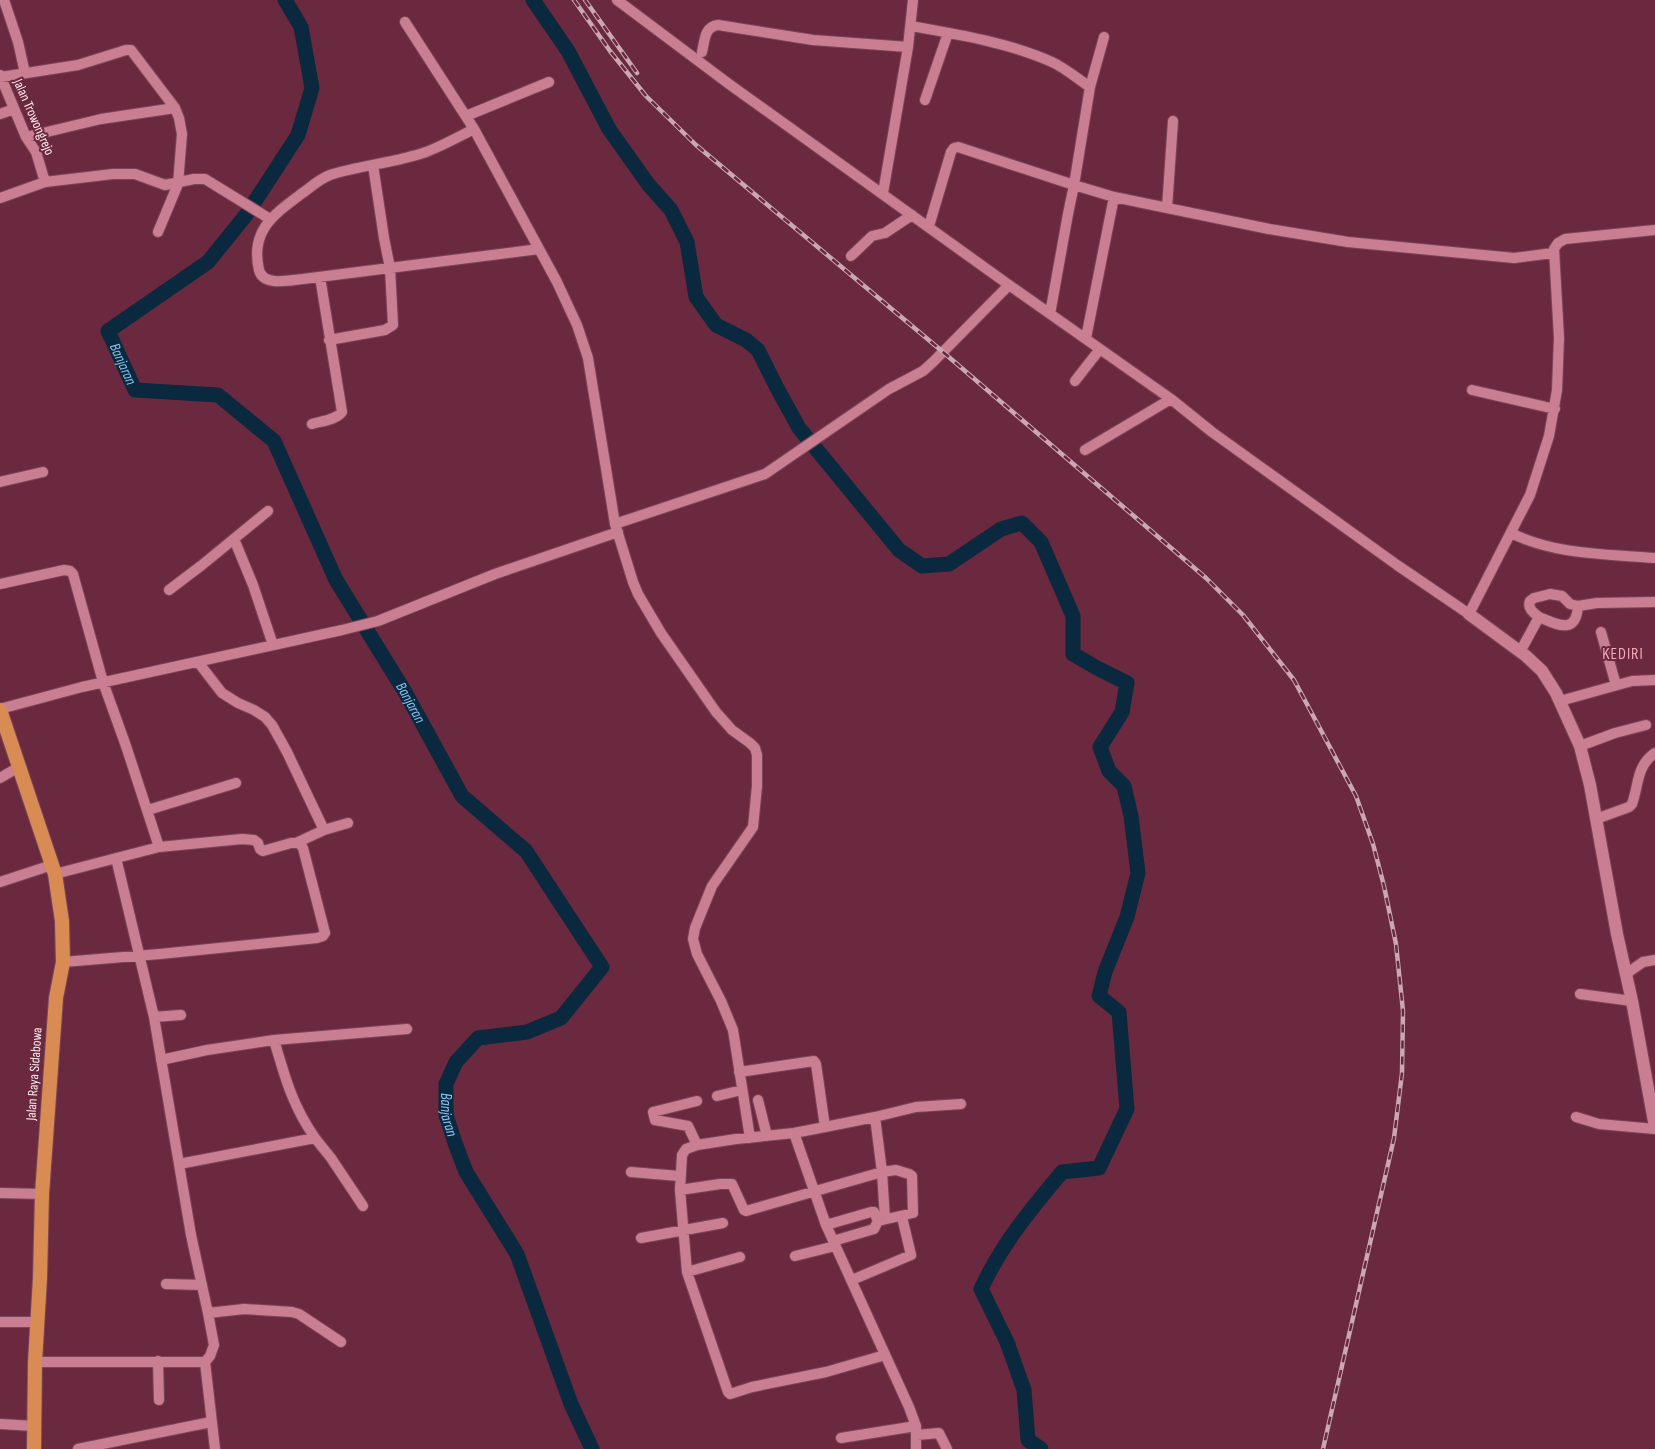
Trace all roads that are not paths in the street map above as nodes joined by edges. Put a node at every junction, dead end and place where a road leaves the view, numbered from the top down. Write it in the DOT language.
graph roads {
  1 [pos="4,0"];
  2 [pos="616,0"];
  3 [pos="913,0"];
  4 [pos="405,22"];
  5 [pos="911,26"];
  6 [pos="948,33"];
  7 [pos="1104,37"];
  8 [pos="908,47"];
  9 [pos="702,52"];
  10 [pos="25,72"];
  11 [pos="1,76"];
  12 [pos="549,82"];
  13 [pos="1090,87"];
  14 [pos="925,100"];
  15 [pos="175,108"];
  16 [pos="14,110"];
  17 [pos="0,114"];
  18 [pos="466,116"];
  19 [pos="1173,121"];
  20 [pos="474,129"];
  21 [pos="26,136"];
  22 [pos="373,165"];
  23 [pos="45,182"];
  24 [pos="178,184"];
  25 [pos="1074,185"];
  26 [pos="883,193"];
  27 [pos="1114,197"];
  28 [pos="0,198"];
  29 [pos="1167,208"];
  30 [pos="912,215"];
  31 [pos="266,217"];
  32 [pos="929,226"];
  33 [pos="1655,230"];
  34 [pos="158,232"];
  35 [pos="539,249"];
  36 [pos="1553,253"];
  37 [pos="851,256"];
  38 [pos="390,268"];
  39 [pos="320,277"];
  40 [pos="1009,285"];
  41 [pos="1050,314"];
  42 [pos="1086,338"];
  43 [pos="329,340"];
  44 [pos="1100,349"];
  45 [pos="1075,381"];
  46 [pos="1472,390"];
  47 [pos="1171,399"];
  48 [pos="1555,409"];
  49 [pos="312,424"];
  50 [pos="1084,450"];
  51 [pos="43,472"];
  52 [pos="0,482"];
  53 [pos="268,511"];
  54 [pos="616,528"];
  55 [pos="1511,533"];
  56 [pos="234,540"];
  57 [pos="1655,558"];
  58 [pos="0,584"];
  59 [pos="169,590"];
  60 [pos="1655,602"];
  61 [pos="1578,606"];
  62 [pos="1469,614"];
  63 [pos="1539,617"];
  64 [pos="1601,632"];
  65 [pos="273,645"];
  66 [pos="1520,652"];
  67 [pos="198,662"];
  68 [pos="1655,680"];
  69 [pos="102,682"];
  70 [pos="1616,685"];
  71 [pos="1560,701"];
  72 [pos="1,715"];
  73 [pos="1646,726"];
  74 [pos="1580,746"];
  75 [pos="1655,753"];
  76 [pos="19,767"];
  77 [pos="0,778"];
  78 [pos="236,783"];
  79 [pos="148,810"];
  80 [pos="1596,820"];
  81 [pos="348,823"];
  82 [pos="324,830"];
  83 [pos="296,842"];
  84 [pos="159,847"];
  85 [pos="116,858"];
  86 [pos="54,870"];
  87 [pos="0,882"];
  88 [pos="139,955"];
  89 [pos="1623,957"];
  90 [pos="1655,960"];
  91 [pos="63,962"];
  92 [pos="1643,962"];
  93 [pos="1626,974"];
  94 [pos="1580,994"];
  95 [pos="1632,1001"];
  96 [pos="182,1015"];
  97 [pos="154,1017"];
  98 [pos="407,1029"];
  99 [pos="274,1040"];
  100 [pos="162,1060"];
  101 [pos="739,1072"];
  102 [pos="742,1090"];
  103 [pos="717,1096"];
  104 [pos="758,1100"];
  105 [pos="697,1101"];
  106 [pos="961,1104"];
  107 [pos="875,1118"];
  108 [pos="1576,1118"];
  109 [pos="825,1127"];
  110 [pos="1655,1128"];
  111 [pos="794,1133"];
  112 [pos="767,1136"];
  113 [pos="315,1138"];
  114 [pos="750,1138"];
  115 [pos="697,1145"];
  116 [pos="179,1164"];
  117 [pos="631,1172"];
  118 [pos="882,1172"];
  119 [pos="679,1176"];
  120 [pos="680,1190"];
  121 [pos="0,1193"];
  122 [pos="814,1193"];
  123 [pos="42,1194"];
  124 [pos="364,1206"];
  125 [pos="902,1216"];
  126 [pos="882,1220"];
  127 [pos="723,1223"];
  128 [pos="826,1225"];
  129 [pos="683,1231"];
  130 [pos="641,1238"];
  131 [pos="834,1244"];
  132 [pos="795,1256"];
  133 [pos="740,1257"];
  134 [pos="687,1272"];
  135 [pos="852,1280"];
  136 [pos="166,1284"];
  137 [pos="202,1286"];
  138 [pos="208,1313"];
  139 [pos="0,1322"];
  140 [pos="37,1322"];
  141 [pos="341,1342"];
  142 [pos="885,1355"];
  143 [pos="158,1361"];
  144 [pos="35,1362"];
  145 [pos="205,1362"];
  146 [pos="159,1400"];
  147 [pos="211,1422"];
  148 [pos="0,1424"];
  149 [pos="34,1426"];
  150 [pos="917,1431"];
  151 [pos="841,1438"];
  152 [pos="34,1449"];
  153 [pos="78,1449"];
  154 [pos="215,1449"];
  155 [pos="916,1449"];
  156 [pos="947,1449"];
  1 -- 10 [label="street"];
  2 -- 26 [label="street"];
  3 -- 5 [label="street"];
  4 -- 18 [label="street"];
  5 -- 6 [label="street"];
  5 -- 8 [label="street"];
  6 -- 13 [label="street"];
  6 -- 14 [label="street"];
  7 -- 13 [label="street"];
  8 -- 9 [label="street"];
  8 -- 26 [label="street"];
  10 -- 11 [label="street"];
  10 -- 15 [label="street"];
  11 -- 16 [label="street, Jalan Trowongrejo"];
  12 -- 18 [label="street"];
  13 -- 25 [label="street"];
  15 -- 21 [label="street"];
  15 -- 24 [label="street"];
  16 -- 17 [label="street"];
  16 -- 21 [label="street, Jalan Trowongrejo"];
  18 -- 20 [label="street"];
  19 -- 29 [label="street"];
  20 -- 22 [label="street"];
  20 -- 35 [label="street"];
  21 -- 23 [label="street, Jalan Trowongrejo"];
  22 -- 31 [label="street"];
  22 -- 38 [label="street"];
  23 -- 24 [label="street"];
  23 -- 28 [label="street"];
  24 -- 31 [label="street"];
  24 -- 34 [label="street"];
  25 -- 27 [label="street"];
  25 -- 32 [label="street"];
  25 -- 41 [label="street"];
  26 -- 30 [label="street"];
  27 -- 29 [label="street"];
  27 -- 42 [label="street"];
  29 -- 36 [label="street"];
  30 -- 32 [label="street"];
  30 -- 37 [label="street"];
  31 -- 39 [label="street"];
  32 -- 40 [label="street"];
  33 -- 36 [label="street"];
  35 -- 38 [label="street"];
  35 -- 54 [label="street"];
  36 -- 48 [label="street"];
  38 -- 39 [label="street"];
  38 -- 43 [label="street"];
  39 -- 43 [label="street"];
  40 -- 41 [label="street"];
  40 -- 54 [label="street"];
  41 -- 42 [label="street"];
  42 -- 44 [label="street"];
  43 -- 49 [label="street"];
  44 -- 45 [label="street"];
  44 -- 47 [label="street"];
  46 -- 48 [label="street"];
  47 -- 50 [label="street"];
  47 -- 62 [label="street"];
  48 -- 55 [label="street"];
  51 -- 52 [label="street"];
  53 -- 56 [label="street"];
  54 -- 65 [label="street"];
  54 -- 101 [label="street"];
  55 -- 57 [label="street"];
  55 -- 62 [label="street"];
  56 -- 59 [label="street"];
  56 -- 65 [label="street"];
  58 -- 69 [label="street"];
  60 -- 61 [label="street"];
  61 -- 63 [label="street"];
  61 -- 63 [label="street"];
  62 -- 66 [label="street"];
  63 -- 66 [label="street"];
  64 -- 70 [label="street"];
  65 -- 67 [label="street"];
  66 -- 71 [label="street"];
  67 -- 69 [label="street"];
  67 -- 82 [label="street"];
  68 -- 70 [label="street"];
  69 -- 72 [label="street"];
  69 -- 79 [label="street"];
  70 -- 71 [label="street"];
  71 -- 74 [label="street"];
  72 -- 76 [label="highway, Jalan Raya Sidabowa"];
  73 -- 74 [label="street"];
  74 -- 80 [label="street"];
  75 -- 80 [label="street"];
  76 -- 77 [label="street"];
  76 -- 86 [label="highway, Jalan Raya Sidabowa"];
  78 -- 79 [label="street"];
  79 -- 84 [label="street"];
  80 -- 89 [label="street"];
  81 -- 82 [label="street"];
  82 -- 83 [label="street"];
  83 -- 84 [label="street"];
  83 -- 88 [label="street"];
  84 -- 85 [label="street"];
  85 -- 86 [label="street"];
  85 -- 88 [label="street"];
  86 -- 87 [label="street"];
  86 -- 91 [label="highway, Jalan Raya Sidabowa"];
  88 -- 91 [label="street"];
  88 -- 97 [label="street"];
  89 -- 92 [label="street"];
  89 -- 93 [label="street"];
  90 -- 92 [label="street"];
  91 -- 123 [label="highway, Jalan Raya Sidabowa"];
  92 -- 93 [label="street"];
  93 -- 95 [label="street"];
  94 -- 95 [label="street"];
  95 -- 110 [label="street"];
  96 -- 97 [label="street"];
  97 -- 100 [label="street"];
  98 -- 99 [label="street"];
  99 -- 100 [label="street"];
  99 -- 113 [label="street"];
  100 -- 116 [label="street"];
  101 -- 102 [label="street"];
  101 -- 109 [label="street"];
  102 -- 103 [label="street"];
  102 -- 114 [label="street"];
  104 -- 112 [label="street"];
  105 -- 115 [label="street"];
  106 -- 107 [label="street"];
  107 -- 109 [label="street"];
  107 -- 118 [label="street"];
  108 -- 110 [label="street"];
  109 -- 111 [label="street"];
  111 -- 112 [label="street"];
  111 -- 122 [label="street"];
  112 -- 114 [label="street"];
  113 -- 116 [label="street"];
  113 -- 124 [label="street"];
  114 -- 115 [label="street"];
  115 -- 119 [label="street"];
  116 -- 137 [label="street"];
  117 -- 119 [label="street"];
  118 -- 122 [label="street"];
  118 -- 125 [label="street"];
  118 -- 126 [label="street"];
  119 -- 120 [label="street"];
  120 -- 122 [label="street"];
  120 -- 129 [label="street"];
  121 -- 123 [label="street"];
  122 -- 128 [label="street"];
  123 -- 140 [label="highway, Jalan Raya Sidabowa"];
  125 -- 126 [label="street"];
  125 -- 135 [label="street"];
  126 -- 128 [label="street"];
  126 -- 131 [label="street"];
  127 -- 129 [label="street"];
  128 -- 131 [label="street"];
  129 -- 130 [label="street"];
  129 -- 134 [label="street"];
  131 -- 132 [label="street"];
  131 -- 135 [label="street"];
  133 -- 134 [label="street"];
  134 -- 142 [label="street"];
  135 -- 142 [label="street"];
  136 -- 137 [label="street"];
  137 -- 138 [label="street"];
  138 -- 141 [label="street"];
  138 -- 145 [label="street"];
  139 -- 140 [label="street"];
  140 -- 144 [label="highway, Jalan Raya Sidabowa"];
  142 -- 150 [label="street"];
  143 -- 144 [label="street"];
  143 -- 145 [label="street"];
  143 -- 146 [label="street"];
  144 -- 149 [label="highway, Jalan Raya Sidabowa"];
  145 -- 147 [label="street"];
  147 -- 153 [label="street"];
  147 -- 154 [label="street"];
  148 -- 149 [label="street"];
  149 -- 152 [label="highway, Jalan Raya Sidabowa"];
  150 -- 151 [label="street"];
  150 -- 155 [label="street"];
  150 -- 156 [label="street"];
}
